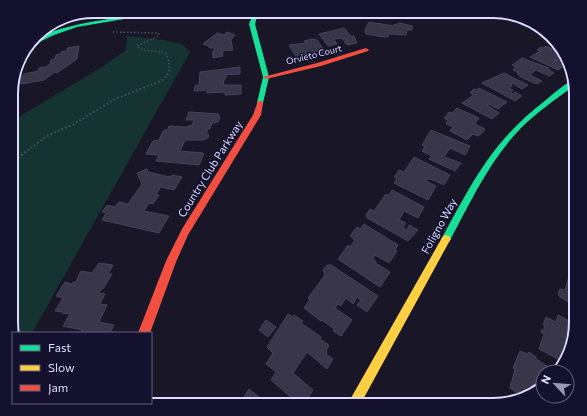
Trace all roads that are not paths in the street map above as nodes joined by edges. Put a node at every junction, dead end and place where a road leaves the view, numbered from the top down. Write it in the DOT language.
graph roads {
  1 [pos="123,18"];
  2 [pos="254,18"];
  3 [pos="45,36"];
  4 [pos="366,50"];
  5 [pos="266,77"];
  6 [pos="569,86"];
  7 [pos="144,332"];
  8 [pos="357,398"];
  1 -- 3 [label="street"];
  2 -- 5 [label="street, Country Club Parkway"];
  4 -- 5 [label="street, Orvieto Court"];
  5 -- 7 [label="street, Country Club Parkway"];
  6 -- 8 [label="street, Foligno Way"];
}
